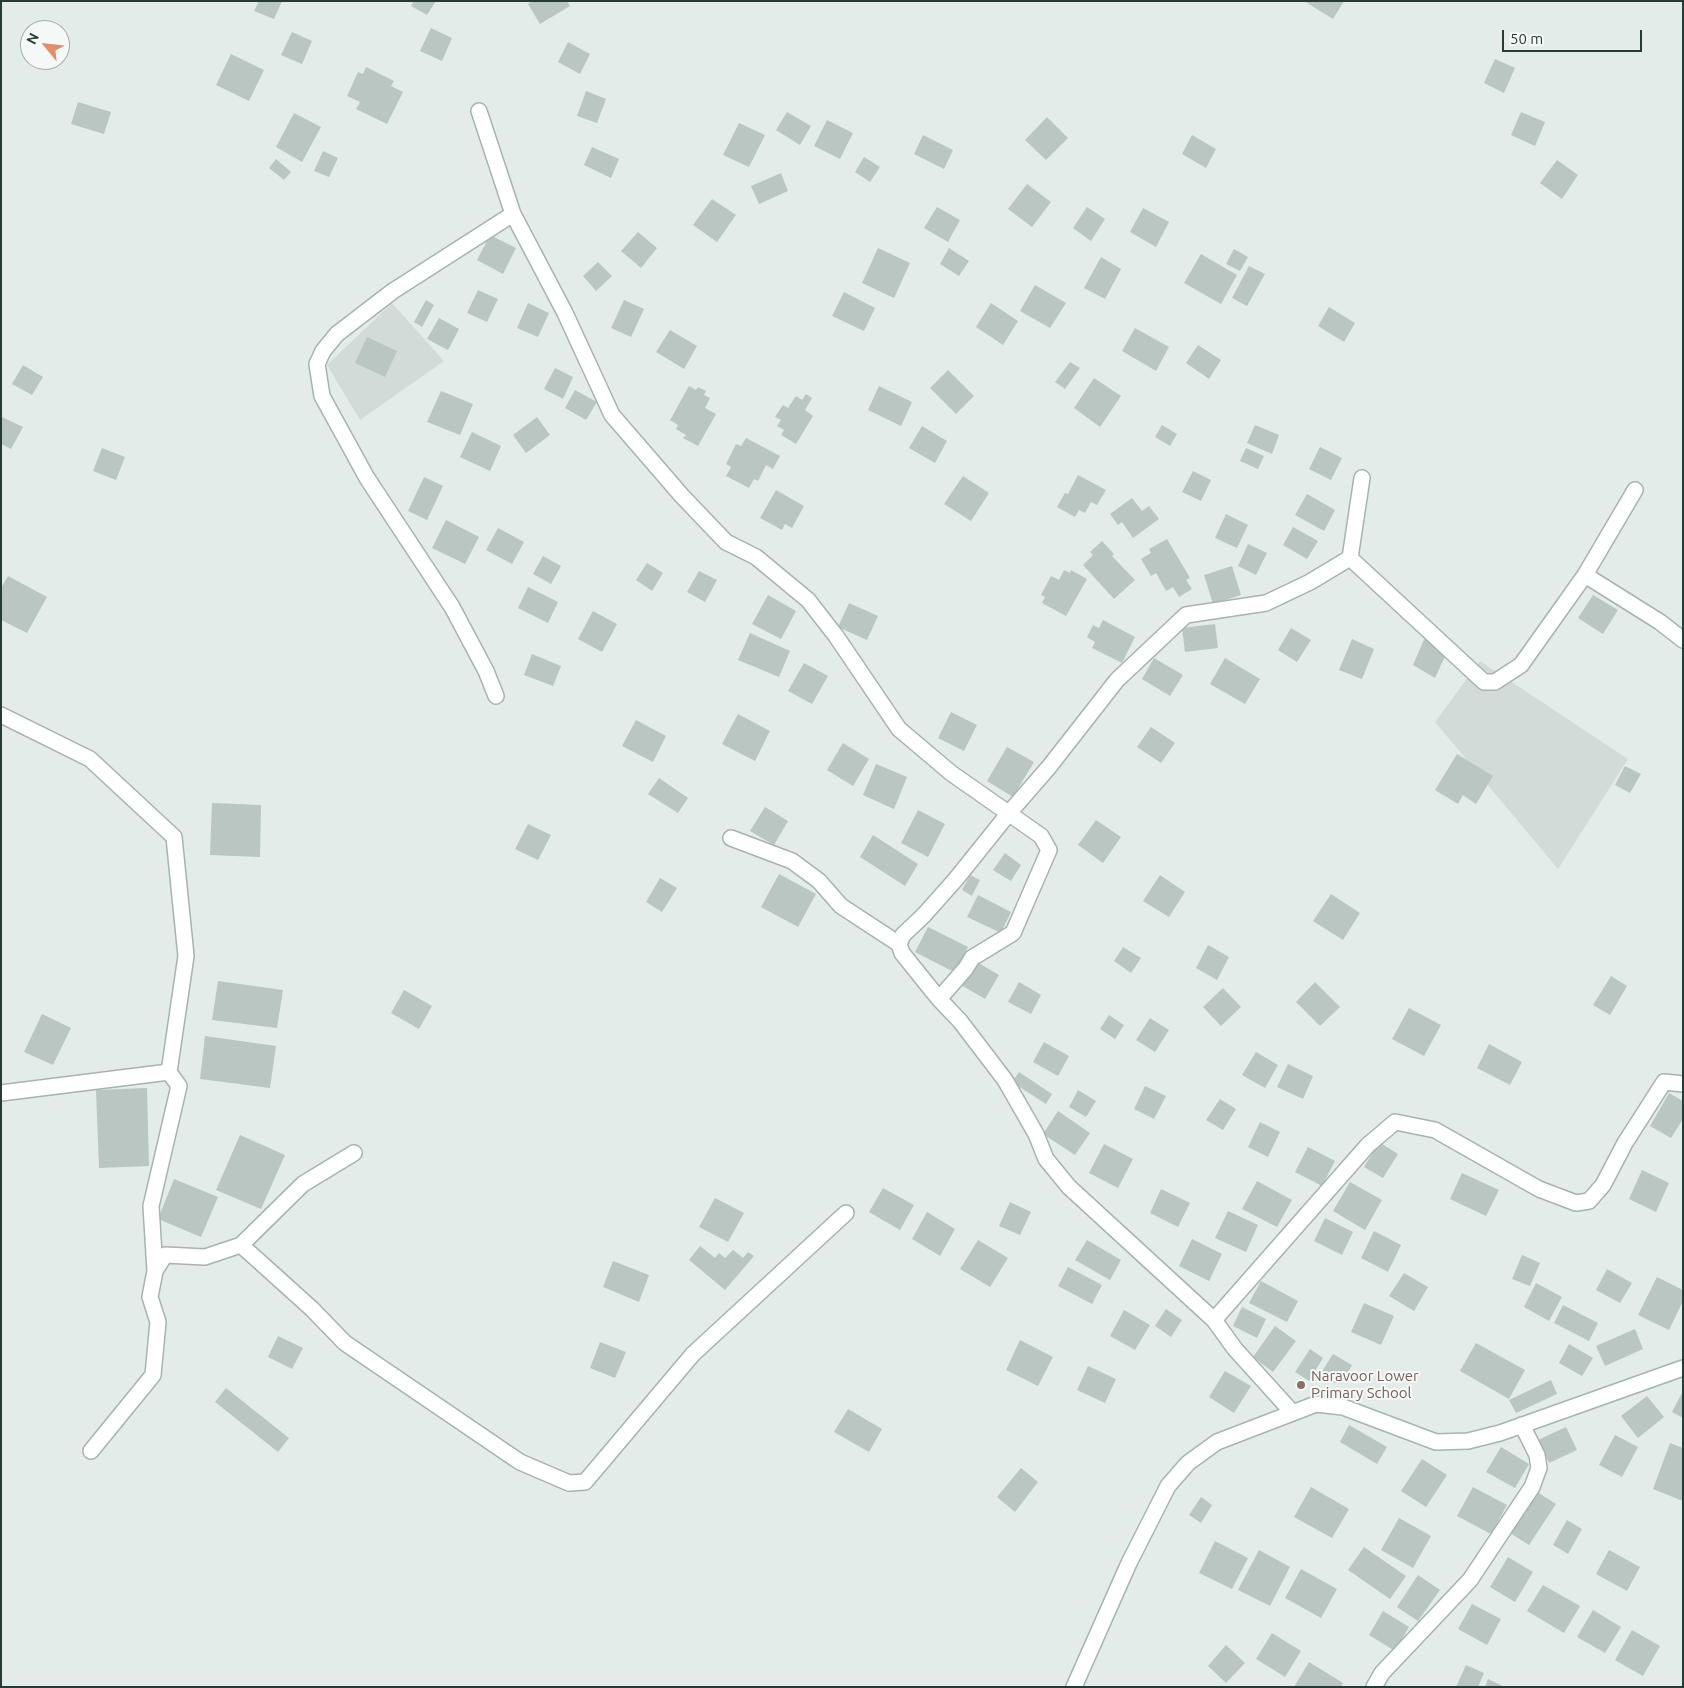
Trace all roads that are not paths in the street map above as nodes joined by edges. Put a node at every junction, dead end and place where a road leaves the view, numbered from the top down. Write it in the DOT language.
graph roads {
  1 [pos="479,111"];
  2 [pos="513,214"];
  3 [pos="1362,478"];
  4 [pos="1635,490"];
  5 [pos="1350,558"];
  6 [pos="1585,575"];
  7 [pos="1683,640"];
  8 [pos="496,696"];
  9 [pos="1,715"];
  10 [pos="1009,813"];
  11 [pos="731,838"];
  12 [pos="899,944"];
  13 [pos="940,999"];
  14 [pos="169,1072"];
  15 [pos="1683,1084"];
  16 [pos="1,1093"];
  17 [pos="354,1153"];
  18 [pos="846,1213"];
  19 [pos="241,1244"];
  20 [pos="155,1271"];
  21 [pos="1214,1320"];
  22 [pos="1683,1368"];
  23 [pos="1292,1412"];
  24 [pos="1522,1425"];
  25 [pos="91,1451"];
  26 [pos="1074,1687"];
  27 [pos="1374,1687"];
  1 -- 2 [label="street"];
  2 -- 8 [label="street"];
  2 -- 10 [label="street"];
  3 -- 5 [label="street"];
  4 -- 6 [label="street"];
  5 -- 6 [label="street"];
  5 -- 10 [label="street"];
  6 -- 7 [label="street"];
  9 -- 14 [label="street"];
  10 -- 12 [label="street"];
  10 -- 13 [label="street"];
  11 -- 12 [label="street"];
  12 -- 13 [label="street"];
  13 -- 21 [label="street"];
  14 -- 16 [label="street"];
  14 -- 20 [label="street"];
  15 -- 21 [label="street"];
  17 -- 19 [label="street"];
  18 -- 19 [label="street"];
  19 -- 20 [label="street"];
  20 -- 25 [label="street"];
  21 -- 23 [label="street"];
  22 -- 24 [label="street"];
  23 -- 24 [label="street"];
  23 -- 26 [label="street"];
  24 -- 27 [label="street"];
}
